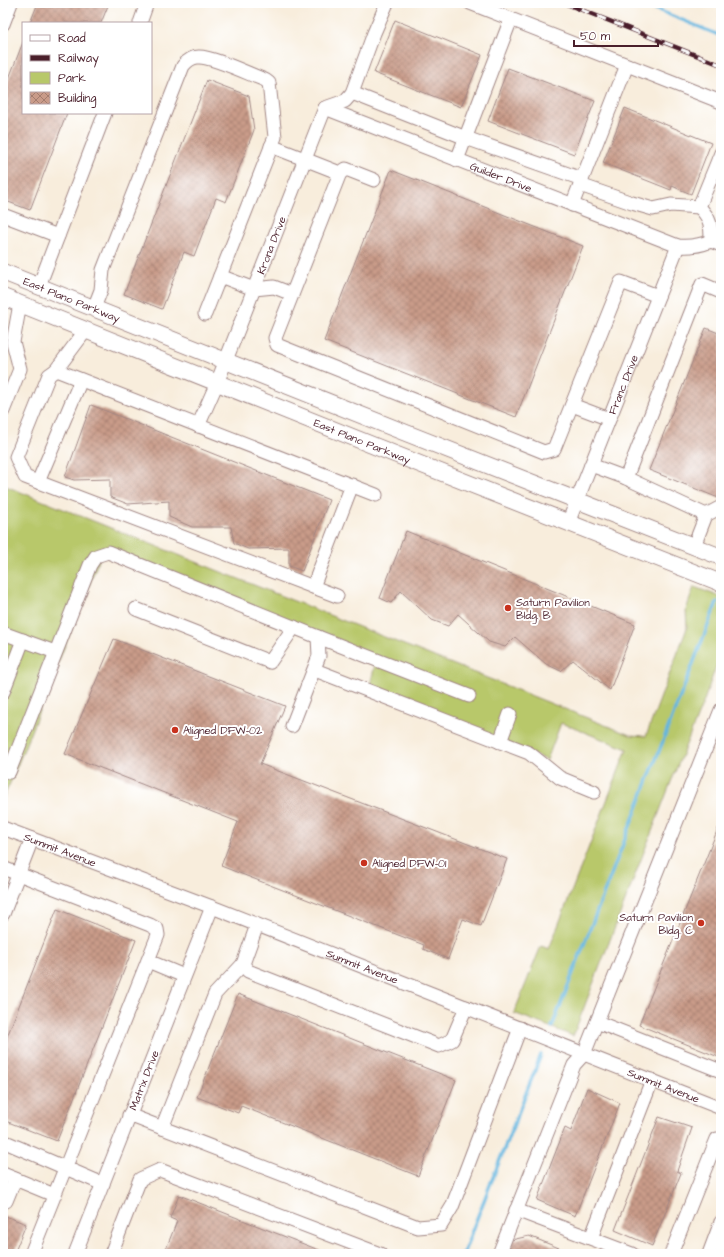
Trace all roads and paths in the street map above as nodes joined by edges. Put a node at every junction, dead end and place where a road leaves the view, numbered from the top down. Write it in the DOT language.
graph roads {
  1 [pos="11,3"];
  2 [pos="147,3"];
  3 [pos="387,3"];
  4 [pos="470,3"];
  5 [pos="511,19"];
  6 [pos="140,22"];
  7 [pos="3,24"];
  8 [pos="627,65"];
  9 [pos="352,93"];
  10 [pos="721,102"];
  11 [pos="325,108"];
  12 [pos="105,114"];
  13 [pos="466,138"];
  14 [pos="271,146"];
  15 [pos="721,153"];
  16 [pos="305,159"];
  17 [pos="457,160"];
  18 [pos="340,173"];
  19 [pos="374,180"];
  20 [pos="581,182"];
  21 [pos="572,205"];
  22 [pos="699,207"];
  23 [pos="3,215"];
  24 [pos="58,236"];
  25 [pos="716,243"];
  26 [pos="678,246"];
  27 [pos="3,272"];
  28 [pos="220,276"];
  29 [pos="39,286"];
  30 [pos="254,289"];
  31 [pos="721,292"];
  32 [pos="292,294"];
  33 [pos="658,296"];
  34 [pos="3,297"];
  35 [pos="20,304"];
  36 [pos="94,308"];
  37 [pos="205,314"];
  38 [pos="86,330"];
  39 [pos="8,340"];
  40 [pos="226,361"];
  41 [pos="56,370"];
  42 [pos="81,380"];
  43 [pos="217,383"];
  44 [pos="572,405"];
  45 [pos="3,411"];
  46 [pos="609,420"];
  47 [pos="198,426"];
  48 [pos="401,431"];
  49 [pos="392,453"];
  50 [pos="591,465"];
  51 [pos="626,478"];
  52 [pos="38,482"];
  53 [pos="352,485"];
  54 [pos="376,495"];
  55 [pos="577,500"];
  56 [pos="721,507"];
  57 [pos="706,515"];
  58 [pos="568,523"];
  59 [pos="694,546"];
  60 [pos="721,557"];
  61 [pos="721,583"];
  62 [pos="313,587"];
  63 [pos="337,596"];
  64 [pos="136,609"];
  65 [pos="294,627"];
  66 [pos="3,633"];
  67 [pos="318,637"];
  68 [pos="23,640"];
  69 [pos="55,652"];
  70 [pos="314,670"];
  71 [pos="3,692"];
  72 [pos="469,696"];
  73 [pos="721,710"];
  74 [pos="510,714"];
  75 [pos="292,726"];
  76 [pos="500,742"];
  77 [pos="3,770"];
  78 [pos="594,792"];
  79 [pos="3,828"];
  80 [pos="32,839"];
  81 [pos="3,868"];
  82 [pos="19,874"];
  83 [pos="212,907"];
  84 [pos="3,914"];
  85 [pos="257,924"];
  86 [pos="148,961"];
  87 [pos="243,964"];
  88 [pos="184,976"];
  89 [pos="466,1007"];
  90 [pos="597,1022"];
  91 [pos="520,1028"];
  92 [pos="584,1054"];
  93 [pos="721,1071"];
  94 [pos="652,1080"];
  95 [pos="721,1108"];
  96 [pos="130,1115"];
  97 [pos="162,1128"];
  98 [pos="721,1140"];
  99 [pos="3,1141"];
  100 [pos="65,1168"];
  101 [pos="9,1177"];
  102 [pos="103,1184"];
  103 [pos="54,1195"];
  104 [pos="3,1200"];
  105 [pos="516,1210"];
  106 [pos="721,1222"];
  107 [pos="591,1238"];
  108 [pos="30,1254"];
  109 [pos="75,1254"];
  110 [pos="111,1254"];
  111 [pos="380,1254"];
  112 [pos="499,1254"];
  113 [pos="632,1254"];
  114 [pos="671,1254"];
  115 [pos="709,1254"];
  1 -- 7 [label="street"];
  2 -- 6 [label="street"];
  3 -- 9 [label="street"];
  4 -- 5 [label="street"];
  5 -- 8 [label="street"];
  5 -- 13 [label="street"];
  8 -- 10 [label="street"];
  8 -- 20 [label="street"];
  9 -- 11 [label="street"];
  9 -- 13 [label="street"];
  11 -- 16 [label="street, Krona Drive"];
  11 -- 17 [label="street, Guilder Drive"];
  12 -- 24 [label="street"];
  13 -- 17 [label="street"];
  13 -- 20 [label="street"];
  14 -- 16 [label="street"];
  14 -- 28 [label="street"];
  14 -- 36 [label="street"];
  15 -- 22 [label="street"];
  16 -- 18 [label="street"];
  16 -- 30 [label="street, Krona Drive"];
  17 -- 21 [label="street, Guilder Drive"];
  18 -- 19 [label="street"];
  18 -- 32 [label="street"];
  20 -- 21 [label="street"];
  20 -- 22 [label="street"];
  21 -- 26 [label="street, Guilder Drive"];
  22 -- 25 [label="street"];
  23 -- 24 [label="street"];
  24 -- 29 [label="street"];
  25 -- 26 [label="street"];
  26 -- 33 [label="street, Franc Drive"];
  27 -- 29 [label="main road, East Plano Parkway"];
  28 -- 30 [label="street"];
  28 -- 37 [label="street"];
  29 -- 36 [label="main road, East Plano Parkway"];
  30 -- 32 [label="street"];
  30 -- 40 [label="street, Krona Drive"];
  31 -- 51 [label="street"];
  32 -- 44 [label="street"];
  33 -- 44 [label="street"];
  33 -- 46 [label="street, Franc Drive"];
  34 -- 35 [label="main road, East Plano Parkway"];
  35 -- 38 [label="main road, East Plano Parkway"];
  35 -- 39 [label="street"];
  36 -- 38 [label="main road"];
  36 -- 40 [label="main road, East Plano Parkway"];
  38 -- 41 [label="street"];
  38 -- 43 [label="main road, East Plano Parkway"];
  39 -- 45 [label="street"];
  40 -- 43 [label="street, Krona Drive"];
  40 -- 48 [label="main road, East Plano Parkway"];
  41 -- 42 [label="street"];
  41 -- 52 [label="street"];
  42 -- 47 [label="street"];
  42 -- 52 [label="street"];
  43 -- 47 [label="street, Krona Drive"];
  43 -- 49 [label="main road, East Plano Parkway"];
  44 -- 46 [label="street"];
  46 -- 50 [label="street, Franc Drive"];
  47 -- 53 [label="street"];
  48 -- 49 [label="main road"];
  48 -- 55 [label="main road, East Plano Parkway"];
  49 -- 58 [label="main road, East Plano Parkway"];
  50 -- 51 [label="street"];
  50 -- 55 [label="street, Franc Drive"];
  51 -- 57 [label="street"];
  52 -- 62 [label="street"];
  53 -- 54 [label="street"];
  53 -- 62 [label="street"];
  55 -- 58 [label="street, Franc Drive"];
  55 -- 59 [label="main road, East Plano Parkway"];
  56 -- 57 [label="street"];
  57 -- 59 [label="street"];
  58 -- 61 [label="main road, East Plano Parkway"];
  59 -- 60 [label="main road, East Plano Parkway"];
  62 -- 63 [label="street"];
  64 -- 65 [label="street"];
  65 -- 67 [label="street"];
  65 -- 69 [label="street"];
  66 -- 68 [label="street"];
  67 -- 70 [label="street"];
  67 -- 72 [label="street"];
  68 -- 69 [label="street"];
  68 -- 71 [label="street"];
  69 -- 77 [label="street"];
  70 -- 75 [label="street"];
  70 -- 76 [label="street"];
  73 -- 90 [label="street"];
  74 -- 76 [label="street"];
  76 -- 78 [label="street"];
  79 -- 80 [label="street, Summit Avenue"];
  80 -- 82 [label="street"];
  80 -- 83 [label="street, Summit Avenue"];
  81 -- 82 [label="street"];
  82 -- 84 [label="street"];
  82 -- 86 [label="street"];
  83 -- 85 [label="street, Summit Avenue"];
  83 -- 88 [label="street, Matrix Drive"];
  85 -- 87 [label="street"];
  85 -- 89 [label="street, Summit Avenue"];
  86 -- 88 [label="street"];
  86 -- 100 [label="street"];
  87 -- 89 [label="street"];
  87 -- 97 [label="street"];
  88 -- 96 [label="street, Matrix Drive"];
  89 -- 91 [label="street, Summit Avenue"];
  90 -- 92 [label="street"];
  90 -- 93 [label="street"];
  91 -- 92 [label="street, Summit Avenue"];
  91 -- 97 [label="street"];
  92 -- 94 [label="street, Summit Avenue"];
  92 -- 105 [label="street"];
  94 -- 95 [label="street, Summit Avenue"];
  94 -- 107 [label="street"];
  96 -- 97 [label="street"];
  96 -- 102 [label="street, Matrix Drive"];
  98 -- 114 [label="street"];
  99 -- 100 [label="street"];
  100 -- 102 [label="street"];
  100 -- 103 [label="street"];
  101 -- 103 [label="street"];
  101 -- 104 [label="street"];
  102 -- 109 [label="street, Matrix Drive"];
  103 -- 108 [label="street"];
  105 -- 107 [label="street"];
  105 -- 112 [label="street"];
  106 -- 115 [label="street"];
  107 -- 113 [label="street"];
  110 -- 111 [label="street"];
}
